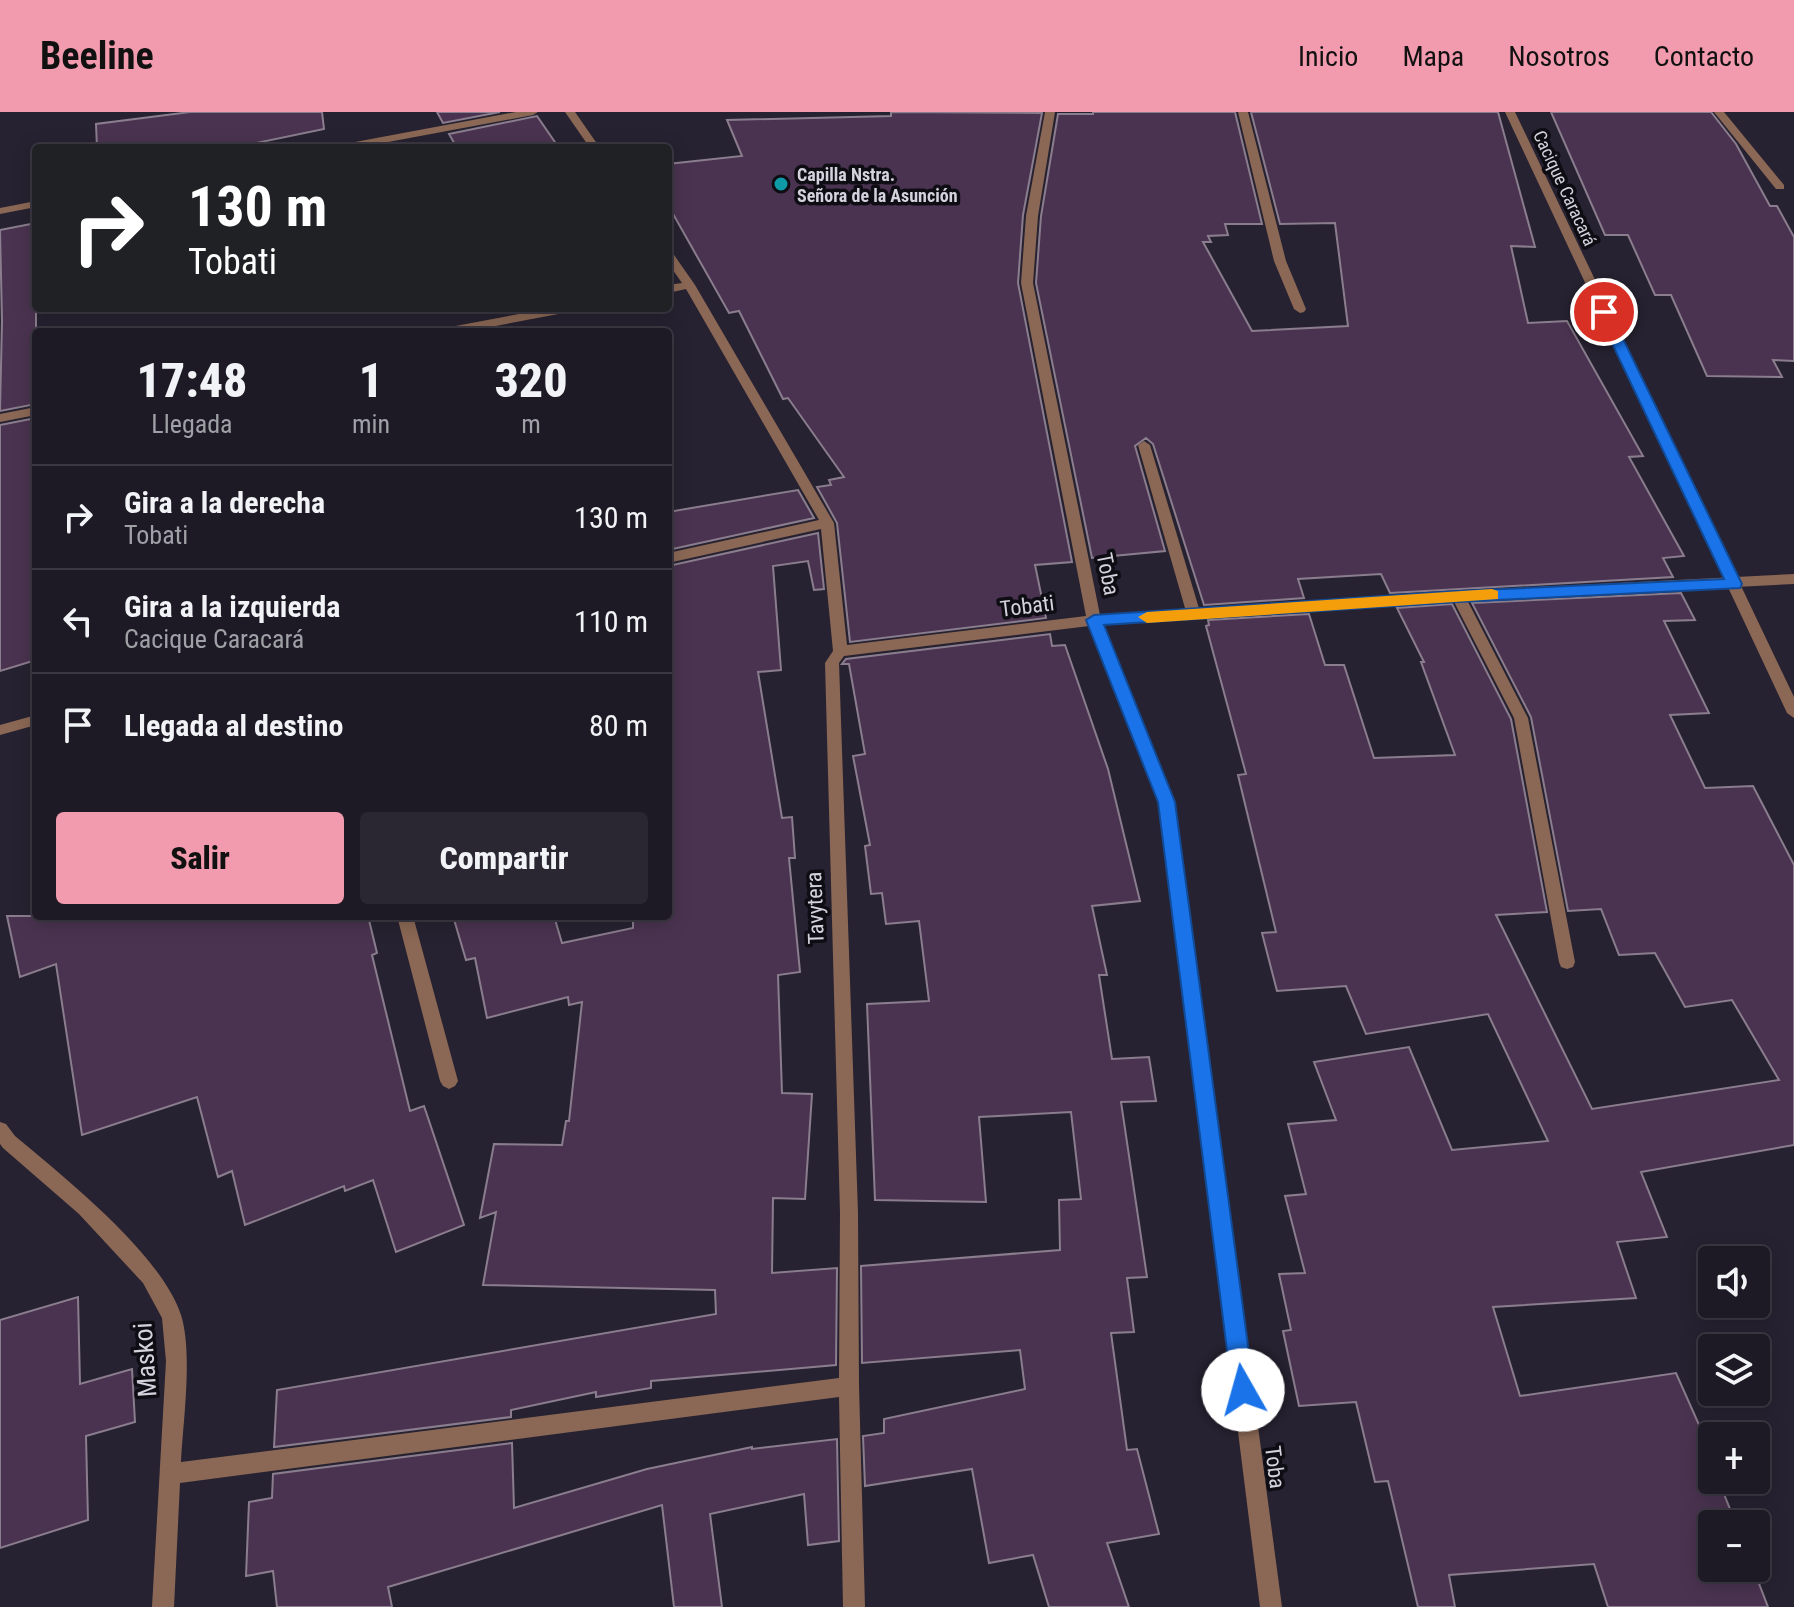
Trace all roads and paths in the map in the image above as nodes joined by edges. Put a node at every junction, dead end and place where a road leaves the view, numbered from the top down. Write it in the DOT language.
graph roads {
  1 [pos="533,112"];
  2 [pos="570,112"];
  3 [pos="1050,112"];
  4 [pos="1243,112"];
  5 [pos="1510,112"];
  6 [pos="1719,112"];
  7 [pos="361,144"];
  8 [pos="592,144"];
  9 [pos="1780,187"];
  10 [pos="32,205"];
  11 [pos="0,211"];
  12 [pos="672,260"];
  13 [pos="689,285"];
  14 [pos="672,288"];
  15 [pos="1300,309"];
  16 [pos="548,312"];
  17 [pos="466,328"];
  18 [pos="32,412"];
  19 [pos="0,418"];
  20 [pos="1144,445"];
  21 [pos="827,523"];
  22 [pos="672,557"];
  23 [pos="1794,579"];
  24 [pos="1734,584"];
  25 [pos="1458,596"];
  26 [pos="1194,615"];
  27 [pos="1094,620"];
  28 [pos="840,651"];
  29 [pos="1794,713"];
  30 [pos="32,721"];
  31 [pos="0,730"];
  32 [pos="406,920"];
  33 [pos="1567,962"];
  34 [pos="449,1081"];
  35 [pos="0,1130"];
  36 [pos="849,1386"];
  37 [pos="171,1474"];
  38 [pos="163,1607"];
  39 [pos="854,1607"];
  40 [pos="1271,1607"];
  1 -- 7 [label="street"];
  2 -- 8 [label="street"];
  3 -- 27 [label="street, Toba"];
  4 -- 15 [label="street"];
  5 -- 24 [label="street, Cacique Caracará"];
  6 -- 9 [label="street"];
  10 -- 11 [label="street"];
  12 -- 13 [label="street, Tavytera"];
  13 -- 14 [label="street"];
  13 -- 21 [label="street, Tavytera"];
  16 -- 17 [label="street"];
  18 -- 19 [label="street"];
  20 -- 26 [label="street"];
  21 -- 22 [label="street"];
  21 -- 28 [label="street, Tavytera"];
  23 -- 24 [label="street, Tobati"];
  24 -- 25 [label="street, Tobati"];
  24 -- 29 [label="street, Cacique Caracará"];
  25 -- 26 [label="street, Tobati"];
  25 -- 33 [label="street"];
  26 -- 27 [label="street, Tobati"];
  27 -- 28 [label="street, Tobati"];
  27 -- 40 [label="street, Toba"];
  28 -- 36 [label="street, Tavytera"];
  30 -- 31 [label="street"];
  32 -- 34 [label="street"];
  35 -- 37 [label="street, Maskoi"];
  36 -- 37 [label="street"];
  36 -- 39 [label="street, Tavytera"];
  37 -- 38 [label="street, Maskoi"];
}
